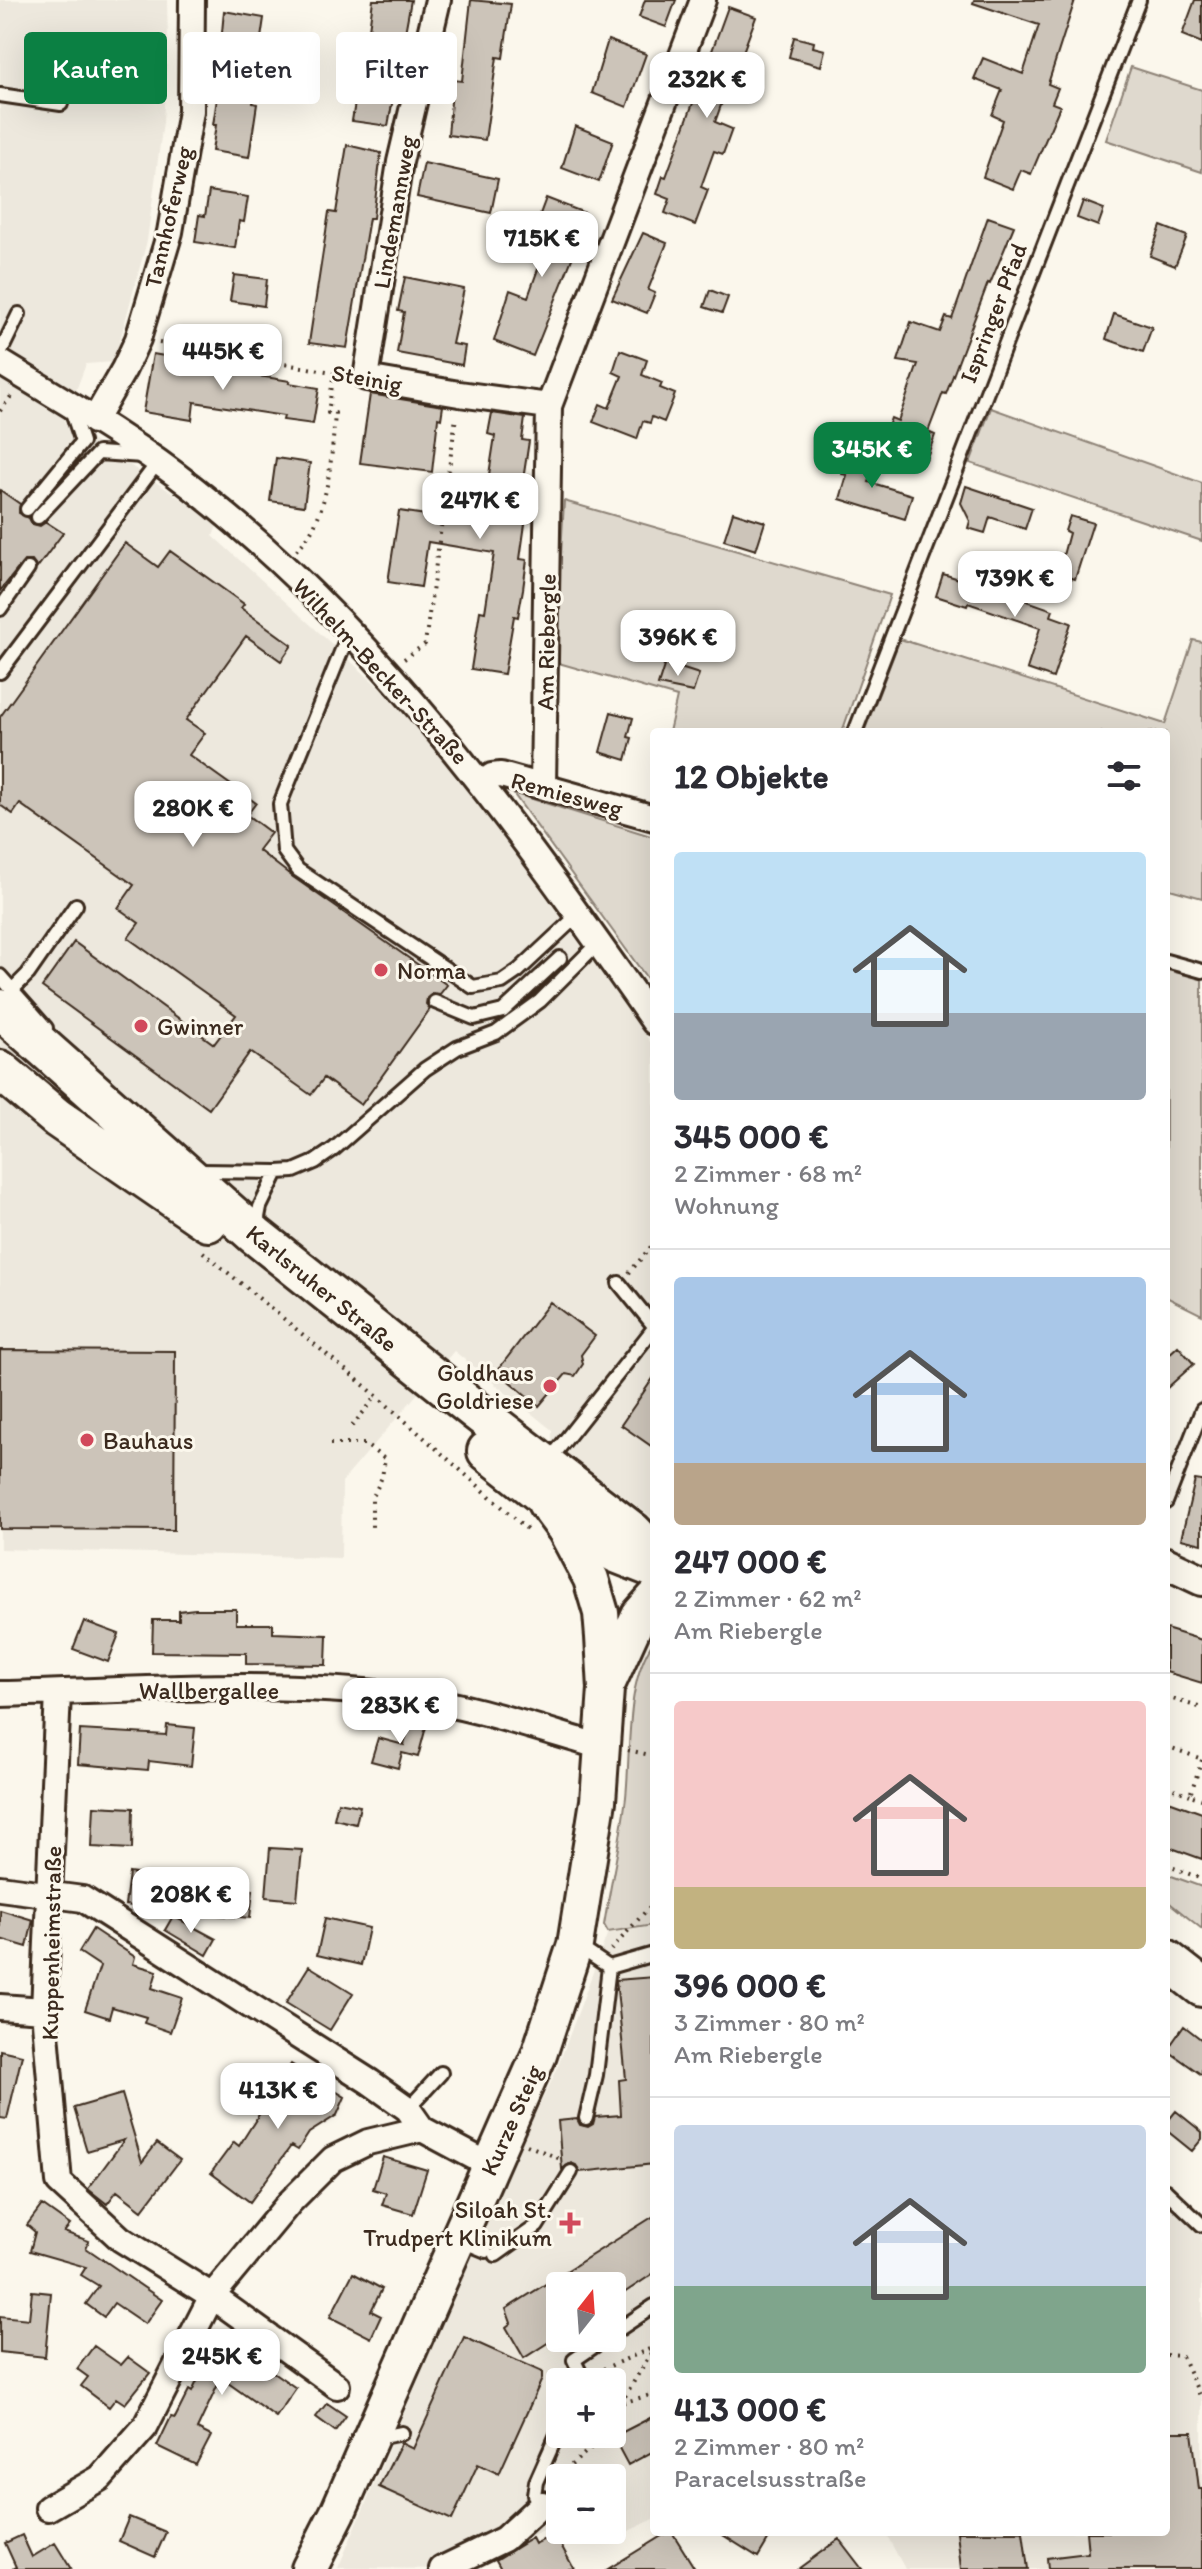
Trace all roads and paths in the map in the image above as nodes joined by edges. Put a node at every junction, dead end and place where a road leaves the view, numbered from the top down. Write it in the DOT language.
graph roads {
  1 [pos="192,0"];
  2 [pos="438,0"];
  3 [pos="703,0"];
  4 [pos="1139,0"];
  5 [pos="0,95"];
  6 [pos="24,99"];
  7 [pos="19,314"];
  8 [pos="138,339"];
  9 [pos="0,353"];
  10 [pos="0,362"];
  11 [pos="334,372"];
  12 [pos="366,378"];
  13 [pos="459,394"];
  14 [pos="70,406"];
  15 [pos="549,406"];
  16 [pos="94,421"];
  17 [pos="154,459"];
  18 [pos="278,561"];
  19 [pos="28,569"];
  20 [pos="0,609"];
  21 [pos="350,630"];
  22 [pos="388,671"];
  23 [pos="0,672"];
  24 [pos="857,728"];
  25 [pos="482,783"];
  26 [pos="543,785"];
  27 [pos="650,817"];
  28 [pos="76,905"];
  29 [pos="579,914"];
  30 [pos="599,942"];
  31 [pos="560,958"];
  32 [pos="1170,962"];
  33 [pos="1202,971"];
  34 [pos="0,976"];
  35 [pos="7,998"];
  36 [pos="435,1002"];
  37 [pos="650,1016"];
  38 [pos="0,1037"];
  39 [pos="0,1070"];
  40 [pos="179,1170"];
  41 [pos="277,1172"];
  42 [pos="255,1235"];
  43 [pos="205,1237"];
  44 [pos="650,1248"];
  45 [pos="619,1283"];
  46 [pos="650,1322"];
  47 [pos="650,1332"];
  48 [pos="377,1396"];
  49 [pos="1202,1410"];
  50 [pos="352,1426"];
  51 [pos="330,1444"];
  52 [pos="542,1478"];
  53 [pos="1170,1492"];
  54 [pos="372,1531"];
  55 [pos="538,1539"];
  56 [pos="650,1550"];
  57 [pos="1170,1565"];
  58 [pos="650,1566"];
  59 [pos="1202,1580"];
  60 [pos="650,1586"];
  61 [pos="1170,1587"];
  62 [pos="1202,1590"];
  63 [pos="650,1603"];
  64 [pos="603,1637"];
  65 [pos="606,1689"];
  66 [pos="58,1693"];
  67 [pos="0,1694"];
  68 [pos="1170,1698"];
  69 [pos="1202,1708"];
  70 [pos="602,1747"];
  71 [pos="1170,1748"];
  72 [pos="640,1751"];
  73 [pos="650,1755"];
  74 [pos="1202,1760"];
  75 [pos="1170,1788"];
  76 [pos="1190,1795"];
  77 [pos="1202,1799"];
  78 [pos="1170,1867"];
  79 [pos="1202,1879"];
  80 [pos="0,1888"];
  81 [pos="51,1895"];
  82 [pos="650,1906"];
  83 [pos="650,1954"];
  84 [pos="595,1957"];
  85 [pos="1170,1962"];
  86 [pos="1202,1987"];
  87 [pos="0,2007"];
  88 [pos="44,2010"];
  89 [pos="441,2073"];
  90 [pos="586,2118"];
  91 [pos="415,2119"];
  92 [pos="522,2143"];
  93 [pos="491,2166"];
  94 [pos="574,2169"];
  95 [pos="1170,2195"];
  96 [pos="1202,2225"];
  97 [pos="480,2249"];
  98 [pos="212,2296"];
  99 [pos="650,2309"];
  100 [pos="626,2325"];
  101 [pos="650,2350"];
  102 [pos="586,2352"];
  103 [pos="650,2355"];
  104 [pos="1170,2355"];
  105 [pos="577,2368"];
  106 [pos="608,2368"];
  107 [pos="337,2386"];
  108 [pos="626,2395"];
  109 [pos="650,2395"];
  110 [pos="1201,2398"];
  111 [pos="626,2402"];
  112 [pos="551,2448"];
  113 [pos="591,2448"];
  114 [pos="572,2464"];
  115 [pos="542,2504"];
  116 [pos="48,2508"];
  117 [pos="309,2569"];
  118 [pos="442,2569"];
  1 -- 8 [label="street, Tannhoferweg"];
  2 -- 12 [label="street, Lindemannweg"];
  3 -- 15 [label="street, Am Riebergle"];
  4 -- 24 [label="lane, Ispringer Pfad"];
  5 -- 6 [label="lane"];
  7 -- 9 [label="lane"];
  8 -- 11 [label="path, Steinig"];
  8 -- 16 [label="street, Tannhoferweg"];
  10 -- 14 [label="street, Wilhelm-Becker-Straße"];
  11 -- 12 [label="path, Steinig"];
  11 -- 18 [label="path"];
  12 -- 13 [label="street, Steinig"];
  13 -- 15 [label="street, Steinig"];
  13 -- 22 [label="path"];
  14 -- 16 [label="street, Wilhelm-Becker-Straße"];
  14 -- 17 [label="lane"];
  15 -- 26 [label="street, Am Riebergle"];
  16 -- 17 [label="street, Wilhelm-Becker-Straße"];
  17 -- 18 [label="street, Wilhelm-Becker-Straße"];
  17 -- 23 [label="lane"];
  18 -- 21 [label="street, Wilhelm-Becker-Straße"];
  19 -- 20 [label="lane"];
  21 -- 22 [label="street, Wilhelm-Becker-Straße"];
  21 -- 29 [label="lane"];
  22 -- 25 [label="street, Wilhelm-Becker-Straße"];
  25 -- 26 [label="street, Remiesweg"];
  25 -- 29 [label="street, Wilhelm-Becker-Straße"];
  26 -- 27 [label="street, Remiesweg"];
  28 -- 35 [label="lane"];
  29 -- 30 [label="street, Wilhelm-Becker-Straße"];
  30 -- 37 [label="street, Wilhelm-Becker-Straße"];
  30 -- 41 [label="lane"];
  31 -- 36 [label="lane"];
  32 -- 33 [label="lane"];
  34 -- 35 [label="lane"];
  35 -- 40 [label="main road, Karlsruher Straße"];
  38 -- 43 [label="main road, Karlsruher Straße"];
  39 -- 43 [label="main road"];
  40 -- 41 [label="lane"];
  40 -- 42 [label="main road, Karlsruher Straße"];
  41 -- 42 [label="lane"];
  42 -- 52 [label="main road, Karlsruher Straße"];
  43 -- 48 [label="path"];
  43 -- 52 [label="main road, Karlsruher Straße"];
  44 -- 45 [label="path"];
  45 -- 46 [label="lane"];
  47 -- 52 [label="lane"];
  48 -- 50 [label="path"];
  48 -- 55 [label="path"];
  49 -- 53 [label="lane"];
  51 -- 54 [label="path"];
  52 -- 56 [label="main road, Karlsruher Straße"];
  52 -- 58 [label="main road, Karlsruher Straße"];
  52 -- 64 [label="main road, Kurze Steig"];
  57 -- 59 [label="street"];
  60 -- 64 [label="main road"];
  61 -- 62 [label="street"];
  63 -- 65 [label="main road, Kurze Steig"];
  64 -- 65 [label="main road, Kurze Steig"];
  65 -- 70 [label="main road, Kurze Steig"];
  66 -- 67 [label="street, Wallbergallee"];
  66 -- 70 [label="street, Wallbergallee"];
  66 -- 81 [label="street, Kuppenheimstraße"];
  68 -- 69 [label="path"];
  70 -- 84 [label="main road, Kurze Steig"];
  71 -- 74 [label="path"];
  72 -- 73 [label="path"];
  74 -- 76 [label="path"];
  75 -- 76 [label="path"];
  76 -- 77 [label="path"];
  78 -- 79 [label="path"];
  80 -- 81 [label="street"];
  81 -- 88 [label="street, Kuppenheimstraße"];
  81 -- 91 [label="street"];
  82 -- 84 [label="path"];
  83 -- 84 [label="lane"];
  84 -- 90 [label="lane"];
  84 -- 93 [label="main road, Kurze Steig"];
  85 -- 86 [label="main road"];
  87 -- 88 [label="street"];
  88 -- 98 [label="street, Kuppenheimstraße"];
  89 -- 91 [label="lane"];
  91 -- 93 [label="street"];
  91 -- 98 [label="street"];
  92 -- 94 [label="path"];
  93 -- 97 [label="main road, Kurze Steig"];
  94 -- 97 [label="lane"];
  95 -- 96 [label="lane"];
  97 -- 117 [label="main road, Kurze Steig"];
  98 -- 107 [label="street, Kuppenheimstraße"];
  98 -- 116 [label="street"];
  99 -- 100 [label="lane"];
  101 -- 106 [label="path"];
  102 -- 105 [label="lane"];
  103 -- 108 [label="path"];
  104 -- 110 [label="path"];
  109 -- 111 [label="path"];
  112 -- 115 [label="lane"];
  113 -- 114 [label="path"];
  115 -- 118 [label="street"];
}
